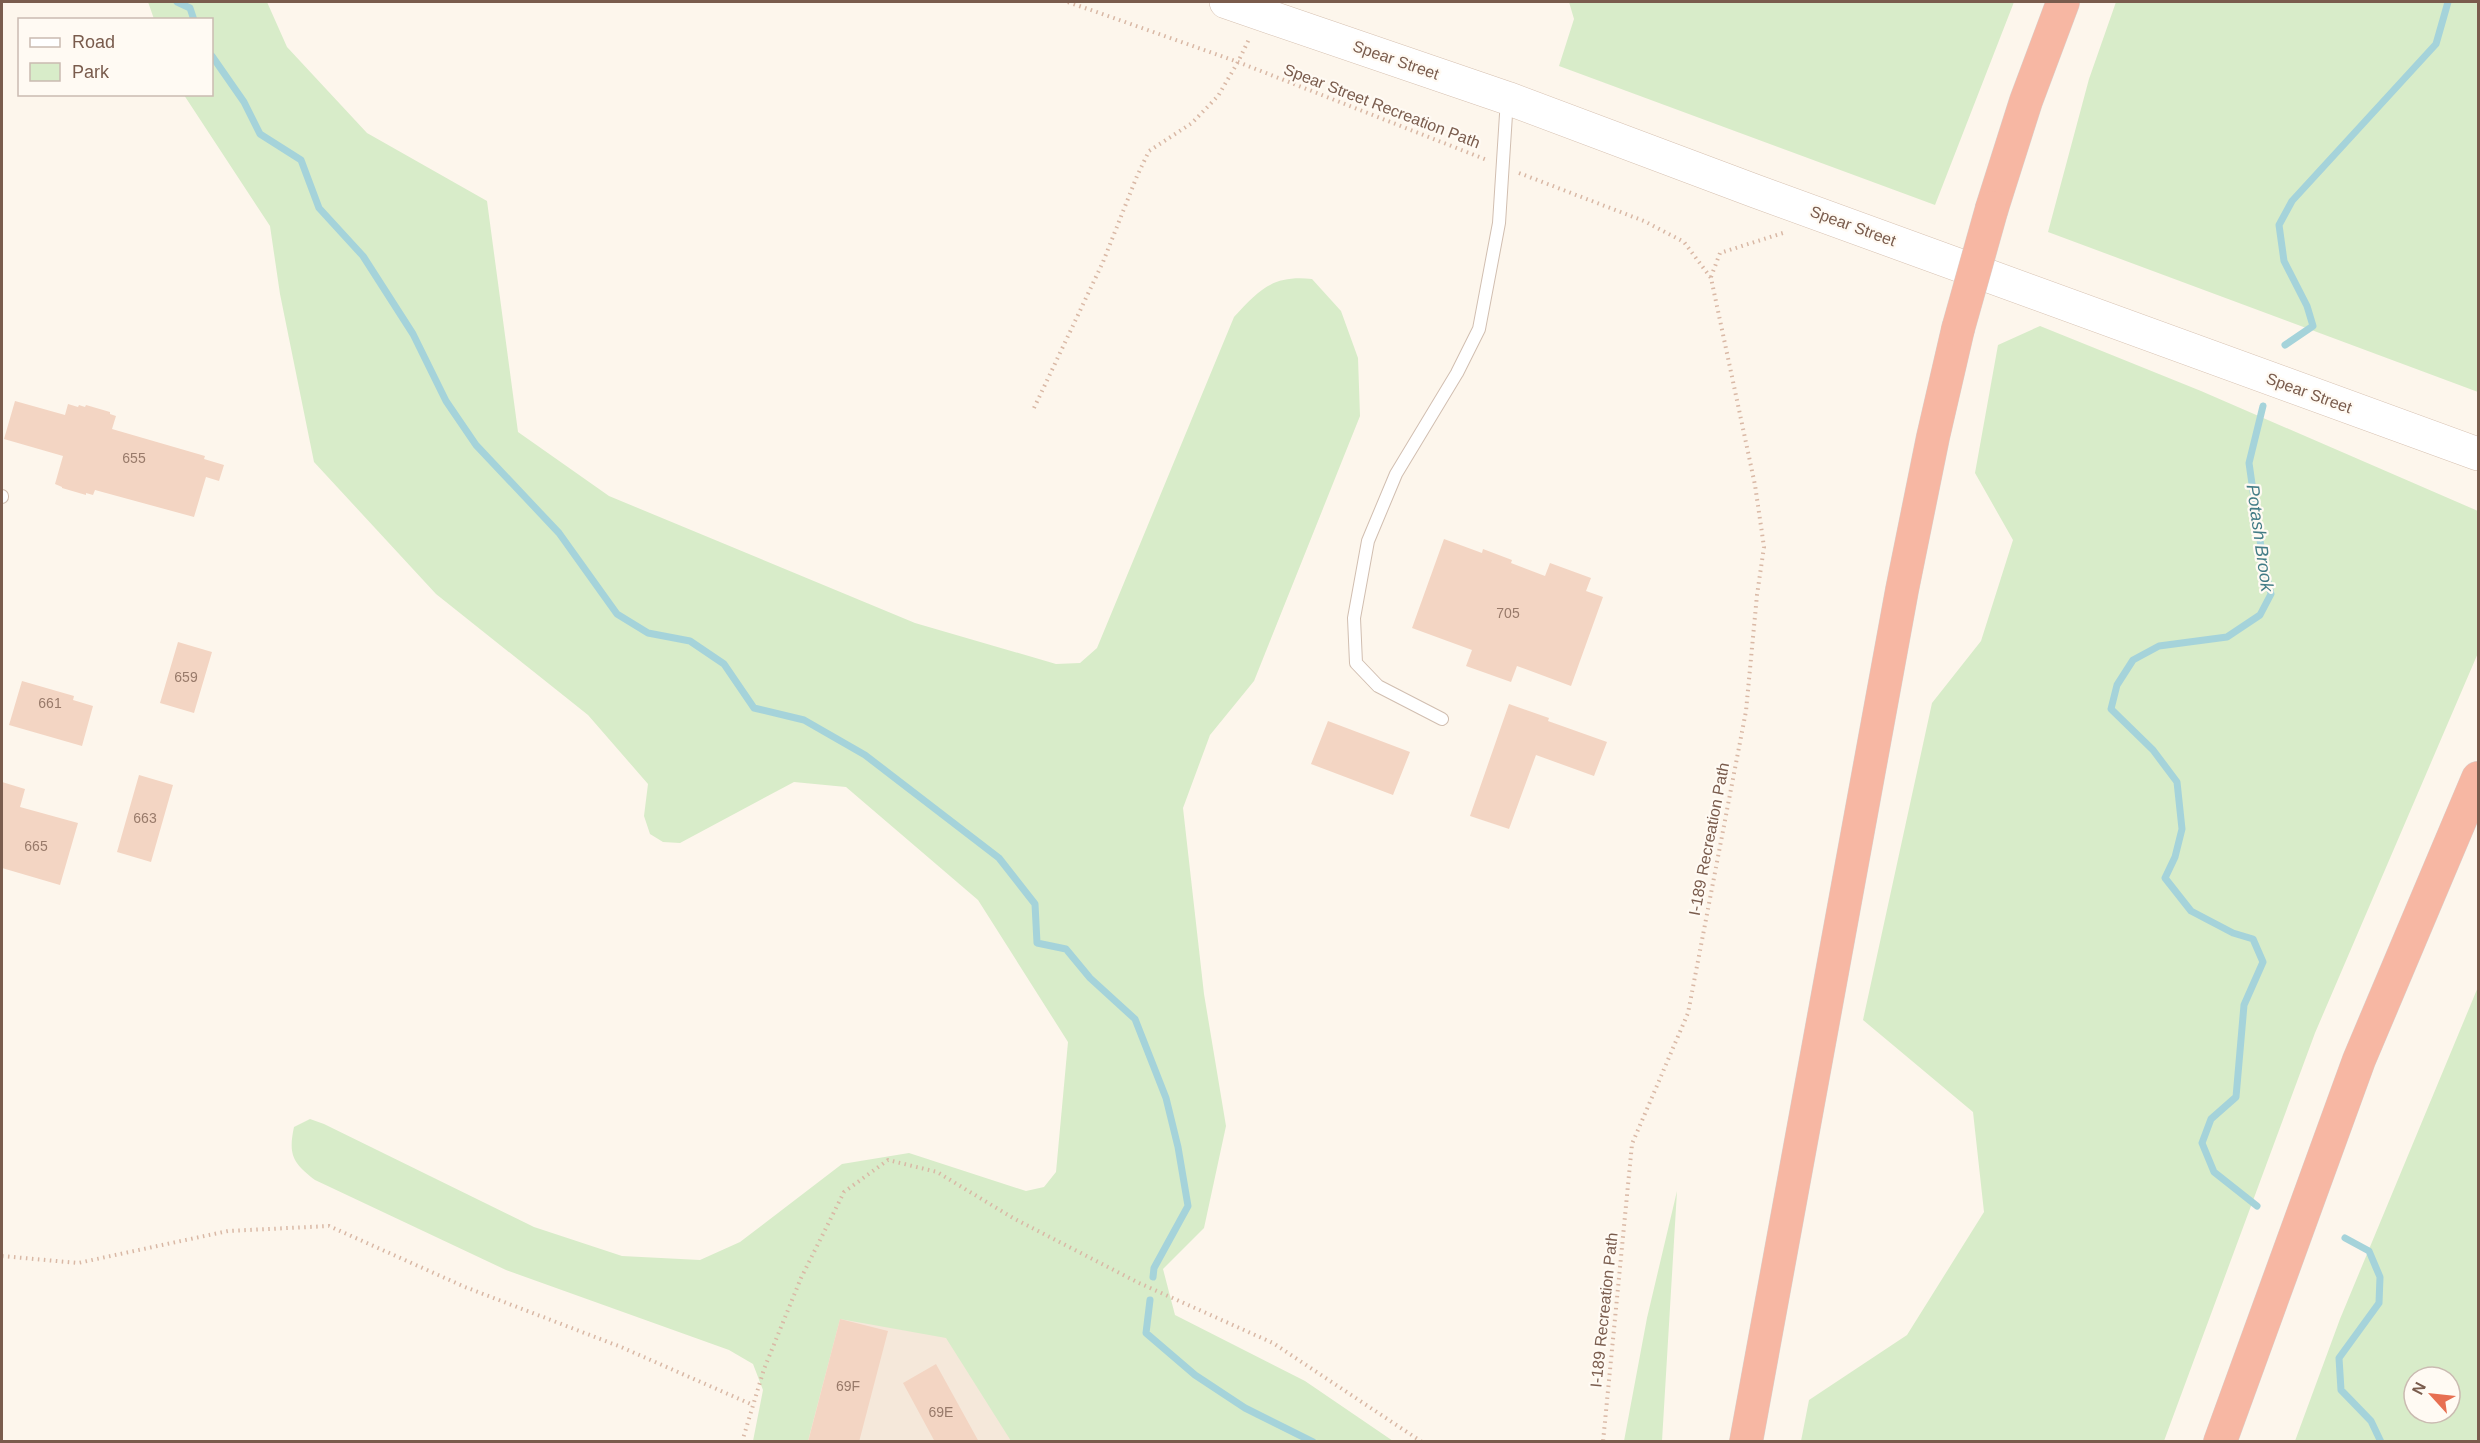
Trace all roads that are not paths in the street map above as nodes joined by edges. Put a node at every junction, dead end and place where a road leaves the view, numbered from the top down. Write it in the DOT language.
graph roads {
  1 [pos="1226,2"];
  2 [pos="2063,2"];
  3 [pos="1507,98"];
  4 [pos="2478,454"];
  5 [pos="1442,719"];
  6 [pos="2478,778"];
  7 [pos="1746,1442"];
  8 [pos="2220,1442"];
  1 -- 3 [label="main road, Spear Street"];
  2 -- 7 [label="highway, bridge"];
  3 -- 4 [label="main road, Spear Street"];
  3 -- 5 [label="lane"];
  6 -- 8 [label="highway"];
}
